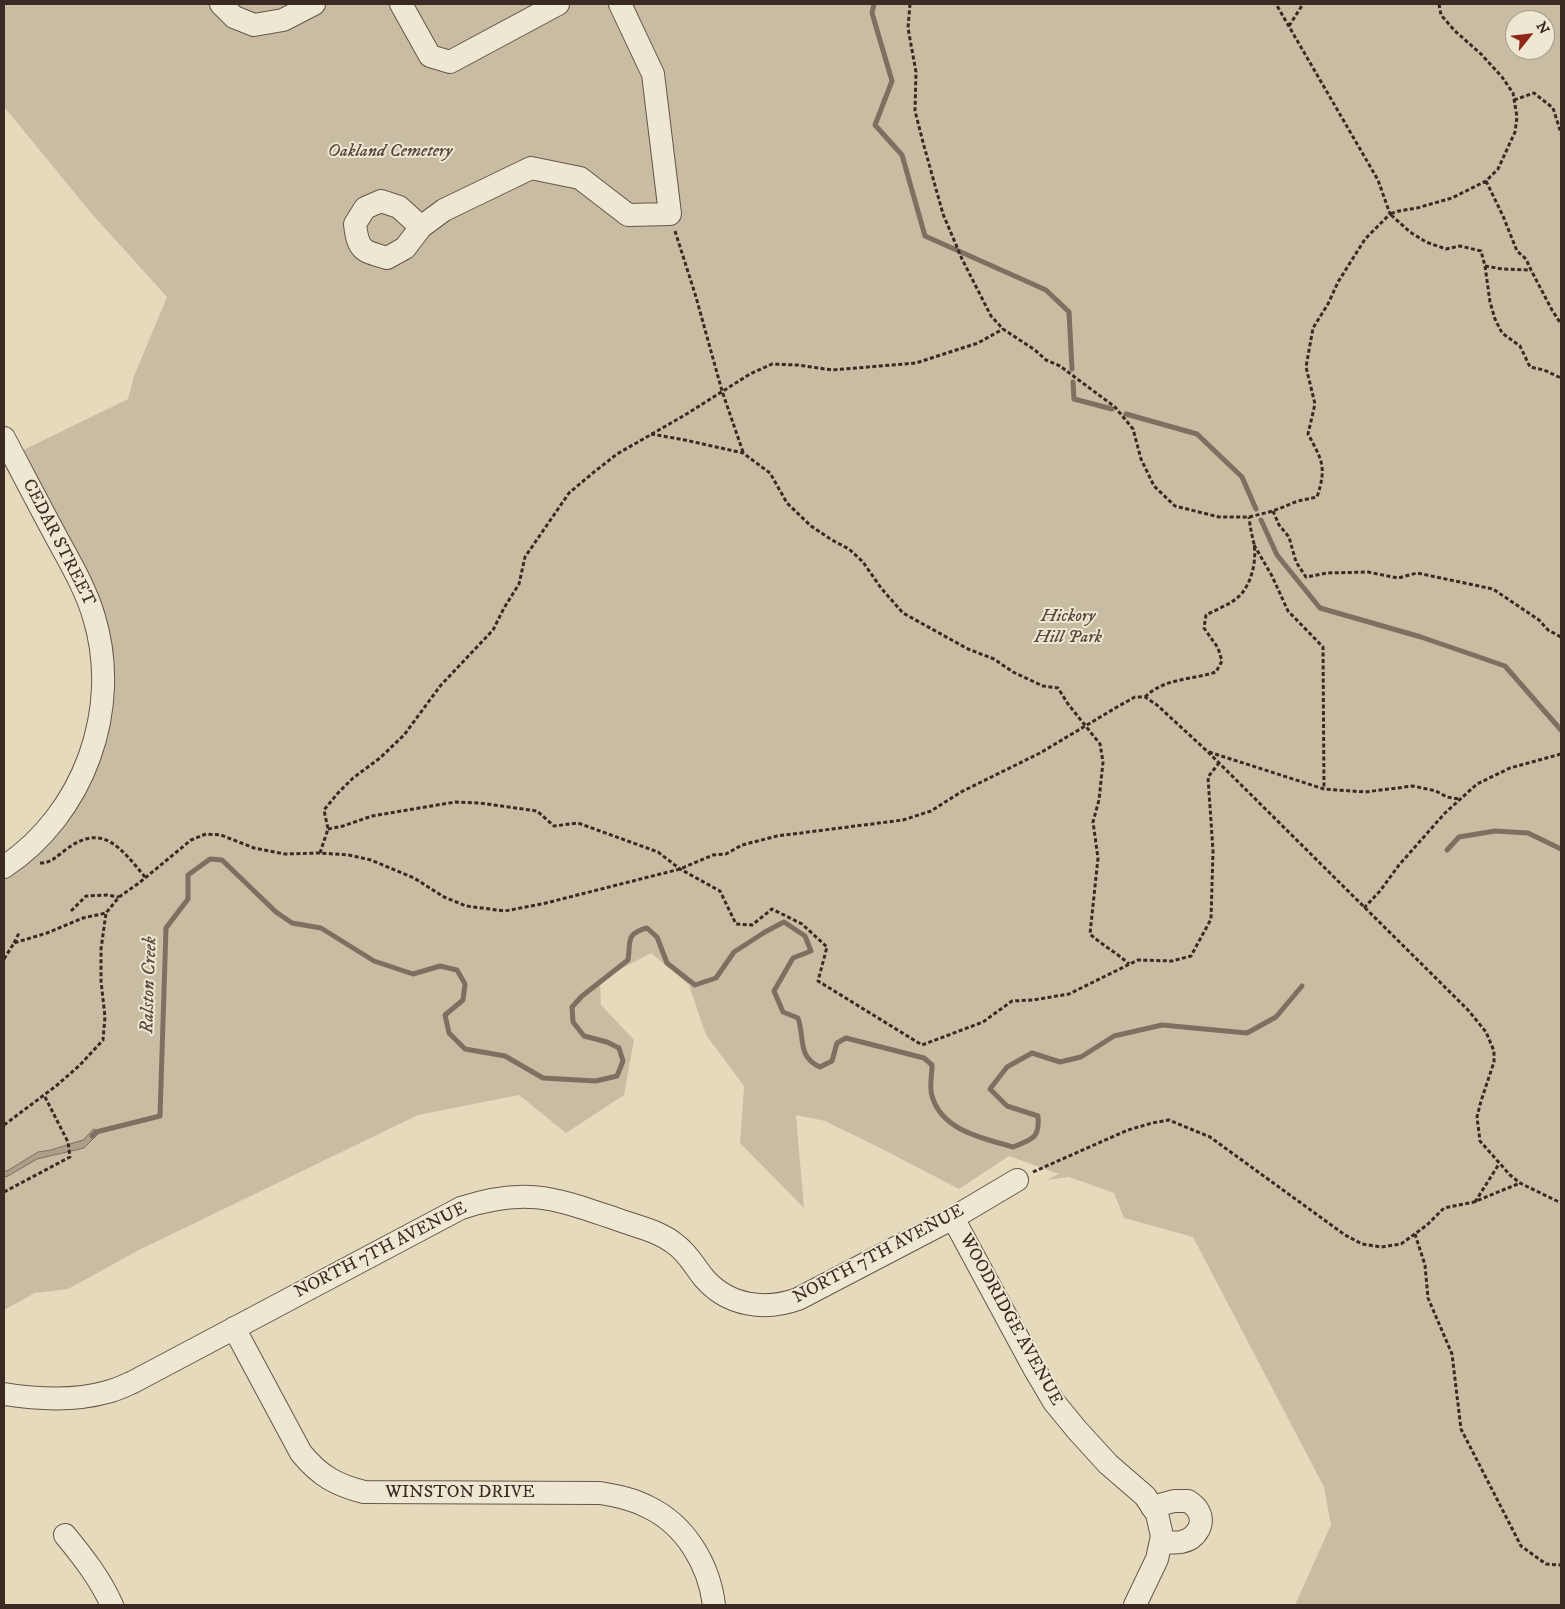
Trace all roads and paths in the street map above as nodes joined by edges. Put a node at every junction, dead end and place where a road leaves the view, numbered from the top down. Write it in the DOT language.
graph roads {
  1 [pos="221,4"];
  2 [pos="314,4"];
  3 [pos="401,4"];
  4 [pos="558,4"];
  5 [pos="620,4"];
  6 [pos="910,4"];
  7 [pos="1276,4"];
  8 [pos="1303,4"];
  9 [pos="1439,4"];
  10 [pos="1289,26"];
  11 [pos="1514,100"];
  12 [pos="1561,133"];
  13 [pos="1486,182"];
  14 [pos="670,214"];
  15 [pos="1390,214"];
  16 [pos="420,227"];
  17 [pos="1485,266"];
  18 [pos="1530,270"];
  19 [pos="1561,324"];
  20 [pos="1003,329"];
  21 [pos="1561,378"];
  22 [pos="722,391"];
  23 [pos="650,434"];
  24 [pos="4,438"];
  25 [pos="743,452"];
  26 [pos="1272,511"];
  27 [pos="1249,517"];
  28 [pos="1254,545"];
  29 [pos="1561,637"];
  30 [pos="1145,697"];
  31 [pos="1085,727"];
  32 [pos="1208,752"];
  33 [pos="1561,754"];
  34 [pos="1219,763"];
  35 [pos="1324,789"];
  36 [pos="1459,799"];
  37 [pos="328,829"];
  38 [pos="320,853"];
  39 [pos="10,858"];
  40 [pos="680,869"];
  41 [pos="146,878"];
  42 [pos="119,897"];
  43 [pos="1364,908"];
  44 [pos="71,911"];
  45 [pos="106,913"];
  46 [pos="19,933"];
  47 [pos="14,943"];
  48 [pos="4,959"];
  49 [pos="1129,964"];
  50 [pos="44,1095"];
  51 [pos="4,1124"];
  52 [pos="1499,1164"];
  53 [pos="1017,1180"];
  54 [pos="1520,1183"];
  55 [pos="4,1192"];
  56 [pos="1474,1202"];
  57 [pos="1561,1203"];
  58 [pos="953,1218"];
  59 [pos="1415,1234"];
  60 [pos="234,1328"];
  61 [pos="4,1394"];
  62 [pos="1152,1508"];
  63 [pos="65,1535"];
  64 [pos="1161,1542"];
  65 [pos="1561,1565"];
  66 [pos="112,1605"];
  67 [pos="714,1605"];
  68 [pos="1135,1605"];
  1 -- 2 [label="street"];
  3 -- 4 [label="street"];
  5 -- 14 [label="street"];
  6 -- 20 [label="path"];
  7 -- 10 [label="path"];
  8 -- 10 [label="path"];
  9 -- 11 [label="path"];
  10 -- 15 [label="path"];
  11 -- 12 [label="path"];
  11 -- 13 [label="path"];
  13 -- 15 [label="path"];
  13 -- 18 [label="path"];
  14 -- 16 [label="street"];
  14 -- 22 [label="path"];
  15 -- 17 [label="path"];
  15 -- 26 [label="path"];
  17 -- 18 [label="path"];
  17 -- 21 [label="path"];
  18 -- 19 [label="path"];
  20 -- 22 [label="path"];
  20 -- 27 [label="path"];
  22 -- 23 [label="path"];
  22 -- 25 [label="path"];
  23 -- 25 [label="path"];
  23 -- 37 [label="path"];
  24 -- 39 [label="street, CEDAR STREET"];
  25 -- 31 [label="path"];
  26 -- 27 [label="path"];
  26 -- 29 [label="path"];
  27 -- 28 [label="path"];
  28 -- 30 [label="path"];
  28 -- 35 [label="path"];
  30 -- 31 [label="path"];
  30 -- 32 [label="path"];
  31 -- 40 [label="path"];
  31 -- 49 [label="path"];
  32 -- 34 [label="path"];
  32 -- 35 [label="path"];
  33 -- 36 [label="path"];
  34 -- 43 [label="path"];
  34 -- 49 [label="path"];
  35 -- 36 [label="path"];
  36 -- 43 [label="path"];
  37 -- 38 [label="path"];
  37 -- 40 [label="path"];
  38 -- 40 [label="path"];
  38 -- 41 [label="path"];
  39 -- 41 [label="path"];
  40 -- 49 [label="path"];
  41 -- 42 [label="path"];
  42 -- 44 [label="path"];
  42 -- 45 [label="path"];
  43 -- 52 [label="path"];
  45 -- 47 [label="path"];
  45 -- 50 [label="path"];
  46 -- 47 [label="path"];
  47 -- 48 [label="path"];
  50 -- 51 [label="path"];
  50 -- 55 [label="path"];
  52 -- 54 [label="path"];
  52 -- 56 [label="path"];
  53 -- 58 [label="street, NORTH 7TH AVENUE"];
  53 -- 59 [label="path"];
  54 -- 56 [label="path"];
  54 -- 57 [label="path"];
  56 -- 59 [label="path"];
  58 -- 60 [label="street, NORTH 7TH AVENUE"];
  58 -- 62 [label="street, WOODRIDGE AVENUE"];
  59 -- 65 [label="path"];
  60 -- 61 [label="street, NORTH 7TH AVENUE"];
  60 -- 67 [label="street, WINSTON DRIVE"];
  62 -- 64 [label="street, WOODRIDGE AVENUE"];
  62 -- 64 [label="street"];
  63 -- 66 [label="street"];
  64 -- 68 [label="street, WOODRIDGE AVENUE"];
}
